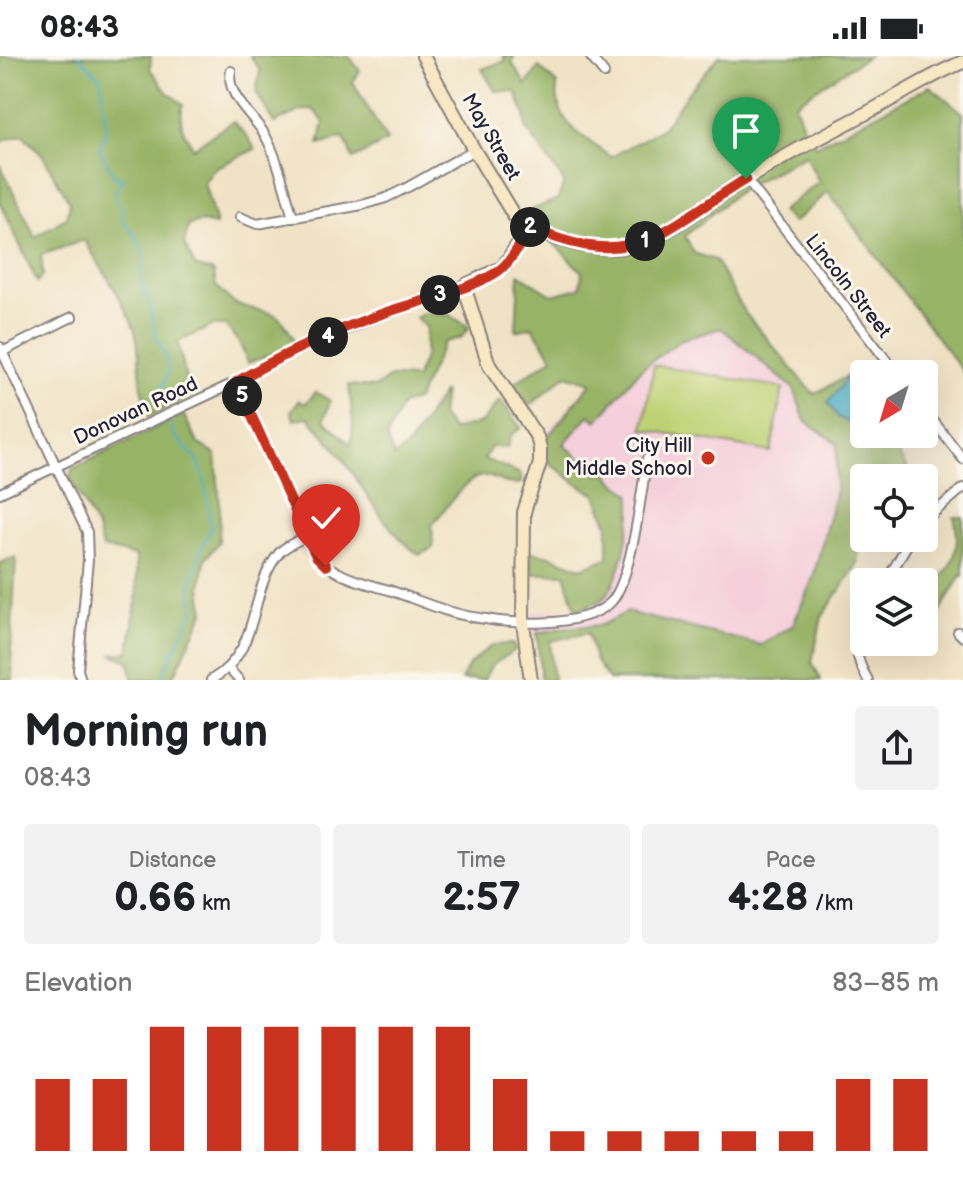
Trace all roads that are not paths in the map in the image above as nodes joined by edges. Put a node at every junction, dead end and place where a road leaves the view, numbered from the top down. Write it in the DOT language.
graph roads {
  1 [pos="423,56"];
  2 [pos="590,56"];
  3 [pos="963,62"];
  4 [pos="231,71"];
  5 [pos="604,73"];
  6 [pos="474,150"];
  7 [pos="746,179"];
  8 [pos="240,217"];
  9 [pos="293,218"];
  10 [pos="529,227"];
  11 [pos="464,286"];
  12 [pos="72,317"];
  13 [pos="1,350"];
  14 [pos="886,360"];
  15 [pos="236,382"];
  16 [pos="938,427"];
  17 [pos="647,459"];
  18 [pos="963,459"];
  19 [pos="56,466"];
  20 [pos="963,488"];
  21 [pos="0,493"];
  22 [pos="938,509"];
  23 [pos="307,536"];
  24 [pos="523,623"];
  25 [pos="857,656"];
  26 [pos="229,669"];
  27 [pos="81,680"];
  28 [pos="211,680"];
  29 [pos="239,680"];
  30 [pos="531,680"];
  31 [pos="868,680"];
  1 -- 6 [label="street, May Street"];
  2 -- 5 [label="street"];
  3 -- 7 [label="street"];
  4 -- 9 [label="street"];
  6 -- 9 [label="street"];
  6 -- 10 [label="street, May Street"];
  7 -- 10 [label="street"];
  7 -- 14 [label="street, Lincoln Street"];
  8 -- 9 [label="street"];
  10 -- 11 [label="street"];
  11 -- 15 [label="street, Donovan Road"];
  11 -- 24 [label="street"];
  12 -- 13 [label="street"];
  13 -- 19 [label="street"];
  15 -- 19 [label="street, Donovan Road"];
  15 -- 23 [label="street"];
  16 -- 18 [label="street"];
  17 -- 24 [label="street"];
  19 -- 21 [label="street, Donovan Road"];
  19 -- 27 [label="street"];
  20 -- 22 [label="street"];
  23 -- 24 [label="street"];
  23 -- 26 [label="street"];
  24 -- 30 [label="street"];
  25 -- 31 [label="street"];
  26 -- 28 [label="street"];
  26 -- 29 [label="street"];
}
